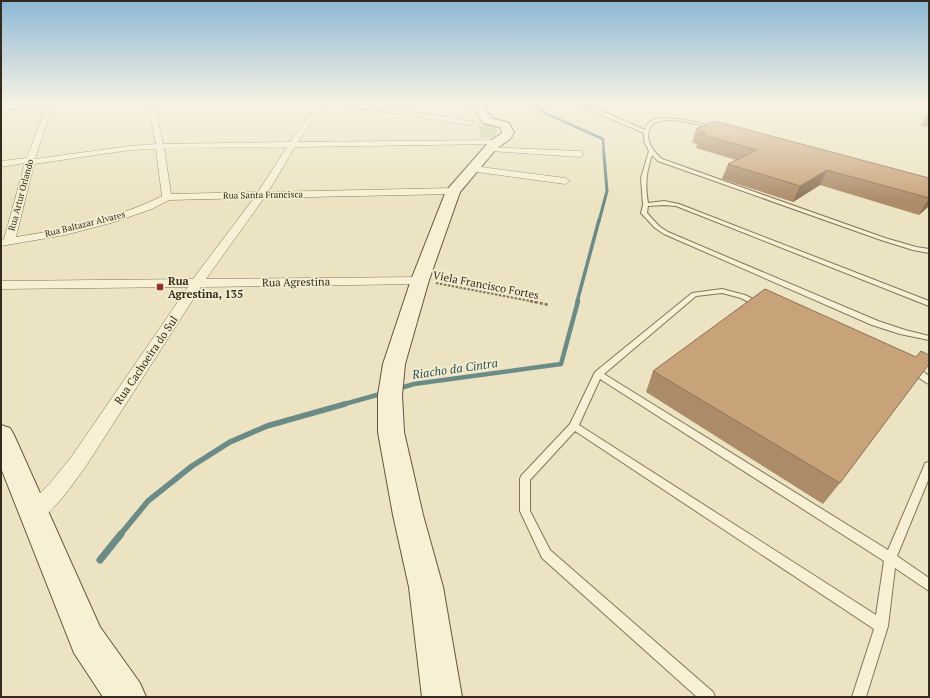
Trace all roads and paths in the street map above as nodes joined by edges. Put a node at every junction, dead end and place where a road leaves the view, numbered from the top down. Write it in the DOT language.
graph roads {
  1 [pos="39,137"];
  2 [pos="158,137"];
  3 [pos="298,137"];
  4 [pos="404,137"];
  5 [pos="480,137"];
  6 [pos="506,137"];
  7 [pos="646,137"];
  8 [pos="293,144"];
  9 [pos="494,145"];
  10 [pos="160,146"];
  11 [pos="651,151"];
  12 [pos="580,154"];
  13 [pos="30,161"];
  14 [pos="1,164"];
  15 [pos="473,169"];
  16 [pos="565,181"];
  17 [pos="453,191"];
  18 [pos="261,195"];
  19 [pos="167,197"];
  20 [pos="646,205"];
  21 [pos="5,242"];
  22 [pos="929,251"];
  23 [pos="420,281"];
  24 [pos="197,283"];
  25 [pos="2,285"];
  26 [pos="929,304"];
  27 [pos="549,305"];
  28 [pos="765,306"];
  29 [pos="929,338"];
  30 [pos="903,366"];
  31 [pos="598,374"];
  32 [pos="929,381"];
  33 [pos="574,426"];
  34 [pos="1,435"];
  35 [pos="929,466"];
  36 [pos="34,512"];
  37 [pos="890,558"];
  38 [pos="929,585"];
  39 [pos="881,626"];
  40 [pos="126,697"];
  41 [pos="442,697"];
  42 [pos="708,697"];
  43 [pos="859,697"];
  1 -- 13 [label="street, Rua Artur Orlando"];
  2 -- 10 [label="street"];
  3 -- 8 [label="street, Rua Cachoeira do Sul"];
  4 -- 8 [label="street"];
  5 -- 9 [label="street"];
  6 -- 9 [label="street"];
  7 -- 11 [label="lane"];
  8 -- 10 [label="street"];
  8 -- 18 [label="street, Rua Cachoeira do Sul"];
  9 -- 12 [label="street"];
  9 -- 15 [label="street"];
  10 -- 13 [label="street"];
  10 -- 19 [label="street"];
  11 -- 20 [label="lane"];
  11 -- 22 [label="lane"];
  13 -- 14 [label="street"];
  13 -- 21 [label="street, Rua Artur Orlando"];
  15 -- 16 [label="street"];
  15 -- 17 [label="street"];
  17 -- 18 [label="street, Rua Santa Francisca"];
  17 -- 23 [label="street"];
  18 -- 19 [label="street, Rua Santa Francisca"];
  18 -- 24 [label="street, Rua Cachoeira do Sul"];
  19 -- 21 [label="street, Rua Baltazar Alvares"];
  20 -- 26 [label="lane"];
  20 -- 29 [label="lane"];
  23 -- 24 [label="street, Rua Agrestina"];
  23 -- 27 [label="path, Viela Francisco Fortes"];
  23 -- 41 [label="street"];
  24 -- 25 [label="street, Rua Agrestina"];
  24 -- 36 [label="street, Rua Cachoeira do Sul"];
  28 -- 31 [label="lane"];
  30 -- 32 [label="lane"];
  31 -- 33 [label="lane"];
  31 -- 37 [label="lane"];
  33 -- 39 [label="lane"];
  33 -- 42 [label="lane"];
  34 -- 36 [label="street"];
  35 -- 37 [label="lane"];
  36 -- 40 [label="street"];
  37 -- 38 [label="lane"];
  37 -- 39 [label="lane"];
  39 -- 43 [label="lane"];
}
